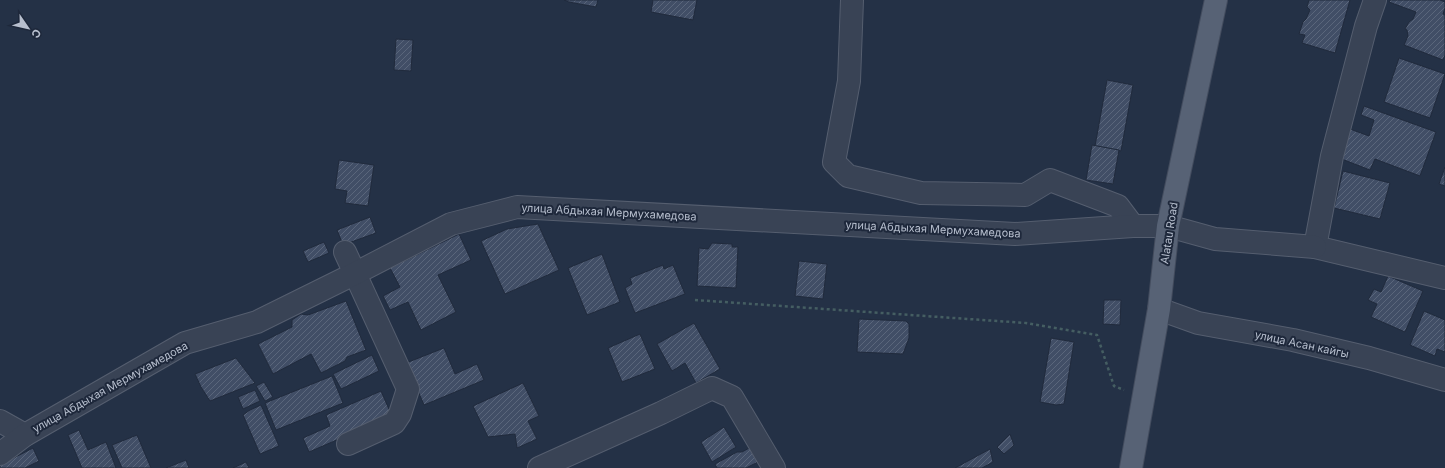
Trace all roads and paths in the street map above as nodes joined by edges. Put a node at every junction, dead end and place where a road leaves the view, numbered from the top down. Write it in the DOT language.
graph roads {
  1 [pos="852,0"];
  2 [pos="1216,0"];
  3 [pos="1374,0"];
  4 [pos="1133,226"];
  5 [pos="1168,226"];
  6 [pos="1314,248"];
  7 [pos="345,252"];
  8 [pos="356,273"];
  9 [pos="1445,278"];
  10 [pos="695,300"];
  11 [pos="1159,309"];
  12 [pos="1445,380"];
  13 [pos="1143,396"];
  14 [pos="0,421"];
  15 [pos="25,435"];
  16 [pos="348,444"];
  17 [pos="0,454"];
  18 [pos="539,468"];
  19 [pos="774,468"];
  20 [pos="1131,468"];
  1 -- 4 [label="street"];
  2 -- 5 [label="main road, Alatau Road"];
  3 -- 6 [label="street"];
  4 -- 5 [label="street, улица Абдыхая Мермухамедова"];
  4 -- 8 [label="street, улица Абдыхая Мермухамедова"];
  5 -- 6 [label="street, улица Абдыхая Мермухамедова"];
  5 -- 11 [label="main road, Alatau Road"];
  6 -- 9 [label="street, улица Абдыхая Мермухамедова"];
  7 -- 8 [label="street"];
  8 -- 15 [label="street, улица Абдыхая Мермухамедова"];
  8 -- 16 [label="street"];
  10 -- 13 [label="path"];
  11 -- 12 [label="street, улица Асан кайгы"];
  11 -- 13 [label="main road, Alatau Road"];
  13 -- 20 [label="main road, Alatau Road"];
  14 -- 15 [label="street"];
  15 -- 17 [label="street, улица Абдыхая Мермухамедова"];
  18 -- 19 [label="street"];
}
